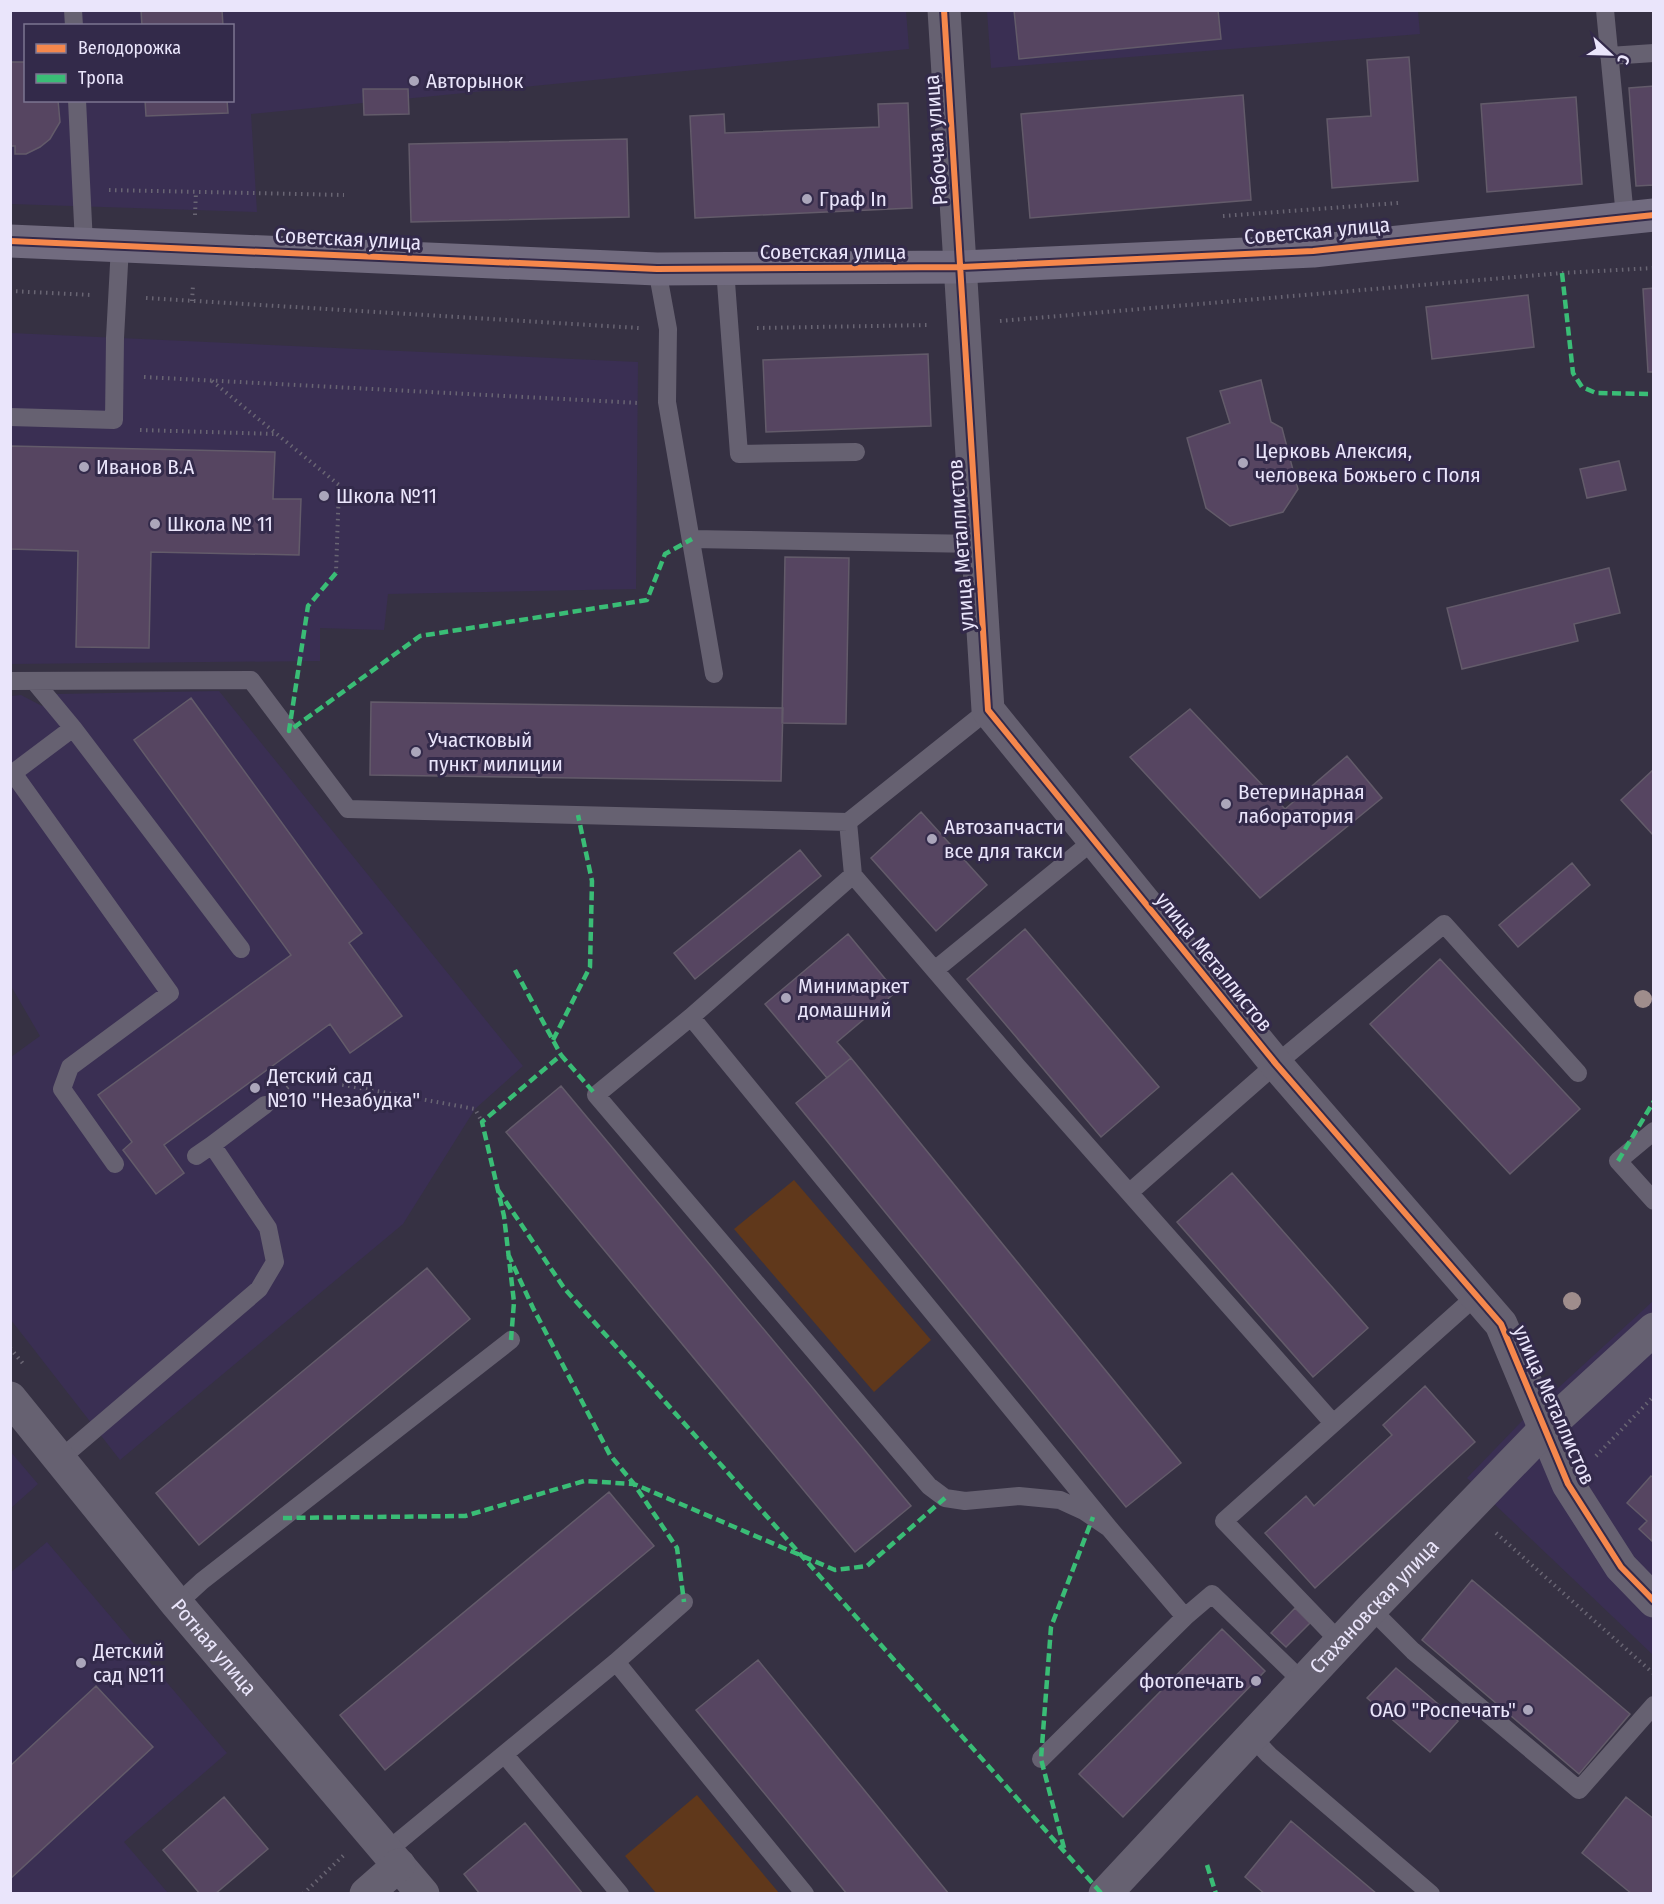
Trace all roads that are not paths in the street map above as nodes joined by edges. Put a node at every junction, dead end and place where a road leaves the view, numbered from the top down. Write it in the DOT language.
graph roads {
  1 [pos="944,10"];
  2 [pos="1605,10"];
  3 [pos="1653,53"];
  4 [pos="1609,56"];
  5 [pos="77,102"];
  6 [pos="1639,216"];
  7 [pos="10,241"];
  8 [pos="84,244"];
  9 [pos="120,246"];
  10 [pos="961,267"];
  11 [pos="657,269"];
  12 [pos="725,269"];
  13 [pos="10,417"];
  14 [pos="856,452"];
  15 [pos="692,539"];
  16 [pos="978,544"];
  17 [pos="714,675"];
  18 [pos="10,681"];
  19 [pos="34,681"];
  20 [pos="988,710"];
  21 [pos="73,728"];
  22 [pos="848,822"];
  23 [pos="1094,840"];
  24 [pos="853,875"];
  25 [pos="241,949"];
  26 [pos="936,969"];
  27 [pos="691,1017"];
  28 [pos="1276,1064"];
  29 [pos="1578,1073"];
  30 [pos="265,1105"];
  31 [pos="1653,1131"];
  32 [pos="212,1145"];
  33 [pos="196,1156"];
  34 [pos="115,1164"];
  35 [pos="1130,1192"];
  36 [pos="1653,1201"];
  37 [pos="1476,1296"];
  38 [pos="1653,1329"];
  39 [pos="511,1340"];
  40 [pos="10,1398"];
  41 [pos="1333,1423"];
  42 [pos="1544,1430"];
  43 [pos="60,1459"];
  44 [pos="1109,1528"];
  45 [pos="1651,1594"];
  46 [pos="684,1602"];
  47 [pos="177,1604"];
  48 [pos="1371,1610"];
  49 [pos="1185,1617"];
  50 [pos="1341,1643"];
  51 [pos="616,1662"];
  52 [pos="1303,1682"];
  53 [pos="1653,1705"];
  54 [pos="1252,1738"];
  55 [pos="504,1755"];
  56 [pos="1041,1759"];
  57 [pos="393,1858"];
  58 [pos="366,1893"];
  59 [pos="423,1893"];
  60 [pos="620,1893"];
  61 [pos="805,1893"];
  62 [pos="1105,1893"];
  63 [pos="1431,1893"];
  1 -- 10 [label="street, Рабочая улица"];
  2 -- 4 [label="lane"];
  3 -- 4 [label="lane"];
  4 -- 6 [label="lane"];
  5 -- 8 [label="lane"];
  6 -- 10 [label="street, Советская улица"];
  7 -- 8 [label="street, Советская улица"];
  8 -- 9 [label="street, Советская улица"];
  9 -- 11 [label="street, Советская улица"];
  9 -- 13 [label="lane"];
  10 -- 12 [label="street, Советская улица"];
  10 -- 16 [label="street, улица Металлистов"];
  11 -- 12 [label="street, Советская улица"];
  11 -- 15 [label="lane"];
  12 -- 14 [label="lane"];
  15 -- 16 [label="lane"];
  15 -- 17 [label="lane"];
  16 -- 20 [label="street, улица Металлистов"];
  18 -- 19 [label="lane"];
  19 -- 21 [label="lane"];
  19 -- 22 [label="lane"];
  20 -- 22 [label="lane"];
  20 -- 23 [label="street, улица Металлистов"];
  21 -- 25 [label="lane"];
  21 -- 34 [label="lane"];
  22 -- 24 [label="lane"];
  23 -- 26 [label="lane"];
  23 -- 28 [label="street, улица Металлистов"];
  24 -- 26 [label="lane"];
  24 -- 27 [label="lane"];
  26 -- 35 [label="lane"];
  27 -- 44 [label="lane"];
  27 -- 44 [label="lane"];
  28 -- 29 [label="lane"];
  28 -- 35 [label="lane"];
  28 -- 37 [label="street, улица Металлистов"];
  30 -- 32 [label="lane"];
  31 -- 36 [label="lane"];
  32 -- 33 [label="lane"];
  32 -- 43 [label="lane"];
  35 -- 41 [label="lane"];
  37 -- 41 [label="lane"];
  37 -- 42 [label="street, улица Металлистов"];
  38 -- 42 [label="street, Стахановская улица"];
  39 -- 47 [label="lane"];
  40 -- 43 [label="street, Ротная улица"];
  41 -- 50 [label="lane"];
  42 -- 45 [label="street, улица Металлистов"];
  42 -- 48 [label="street, Стахановская улица"];
  43 -- 47 [label="street, Ротная улица"];
  44 -- 49 [label="lane"];
  46 -- 51 [label="lane"];
  47 -- 57 [label="street, Ротная улица"];
  48 -- 50 [label="street, Стахановская улица"];
  48 -- 53 [label="lane"];
  49 -- 52 [label="lane"];
  49 -- 56 [label="lane"];
  50 -- 52 [label="street, Стахановская улица"];
  51 -- 55 [label="lane"];
  51 -- 61 [label="lane"];
  52 -- 54 [label="street, Стахановская улица"];
  54 -- 62 [label="street, Стахановская улица"];
  54 -- 63 [label="lane"];
  55 -- 57 [label="lane"];
  55 -- 60 [label="lane"];
  57 -- 58 [label="street"];
  57 -- 59 [label="street, Ротная улица"];
}
